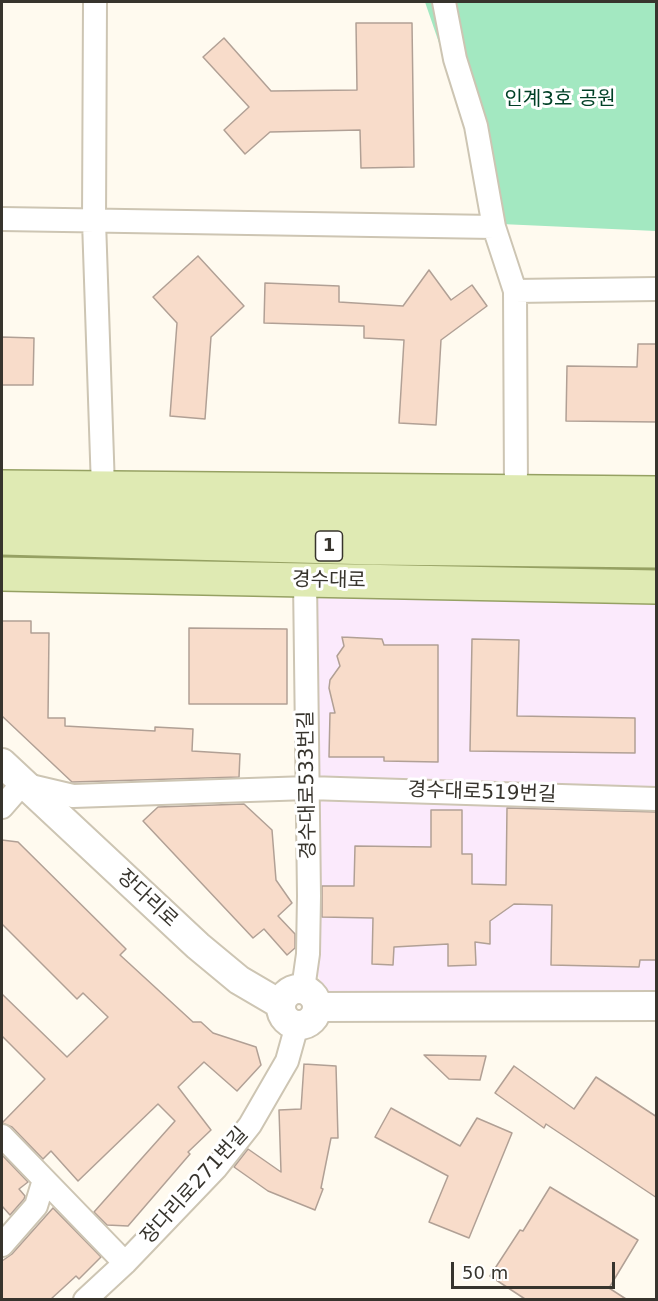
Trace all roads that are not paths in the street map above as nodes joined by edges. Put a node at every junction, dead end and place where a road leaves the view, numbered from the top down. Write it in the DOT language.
graph roads {
  1 [pos="95,2"];
  2 [pos="444,2"];
  3 [pos="2,219"];
  4 [pos="93,221"];
  5 [pos="494,227"];
  6 [pos="657,290"];
  7 [pos="515,291"];
  8 [pos="2,487"];
  9 [pos="103,488"];
  10 [pos="516,491"];
  11 [pos="657,493"];
  12 [pos="2,510"];
  13 [pos="657,522"];
  14 [pos="2,538"];
  15 [pos="657,551"];
  16 [pos="2,574"];
  17 [pos="305,580"];
  18 [pos="657,586"];
  19 [pos="2,763"];
  20 [pos="22,784"];
  21 [pos="308,788"];
  22 [pos="657,799"];
  23 [pos="2,807"];
  24 [pos="299,1006"];
  25 [pos="657,1006"];
  26 [pos="2,1136"];
  27 [pos="44,1180"];
  28 [pos="2,1245"];
  29 [pos="125,1263"];
  30 [pos="85,1299"];
  1 -- 4 [label="street"];
  2 -- 5 [label="street"];
  3 -- 4 [label="street"];
  4 -- 5 [label="street"];
  4 -- 9 [label="street"];
  5 -- 7 [label="street"];
  6 -- 7 [label="street"];
  7 -- 10 [label="street"];
  8 -- 9 [label="main road"];
  9 -- 10 [label="main road"];
  10 -- 11 [label="main road"];
  12 -- 13 [label="main road, 1"];
  14 -- 15 [label="main road, 1"];
  16 -- 17 [label="main road, 경수대로"];
  17 -- 18 [label="main road, 경수대로"];
  17 -- 21 [label="street, 경수대로533번길"];
  19 -- 20 [label="street, 장다리로"];
  20 -- 21 [label="street"];
  20 -- 23 [label="street"];
  20 -- 24 [label="street, 장다리로"];
  21 -- 22 [label="street, 경수대로519번길"];
  21 -- 24 [label="street, 경수대로533번길"];
  24 -- 25 [label="street"];
  24 -- 29 [label="street, 장다리로271번길"];
  26 -- 27 [label="street"];
  27 -- 28 [label="street"];
  27 -- 29 [label="street"];
  29 -- 30 [label="street, 장다리로271번길"];
}
